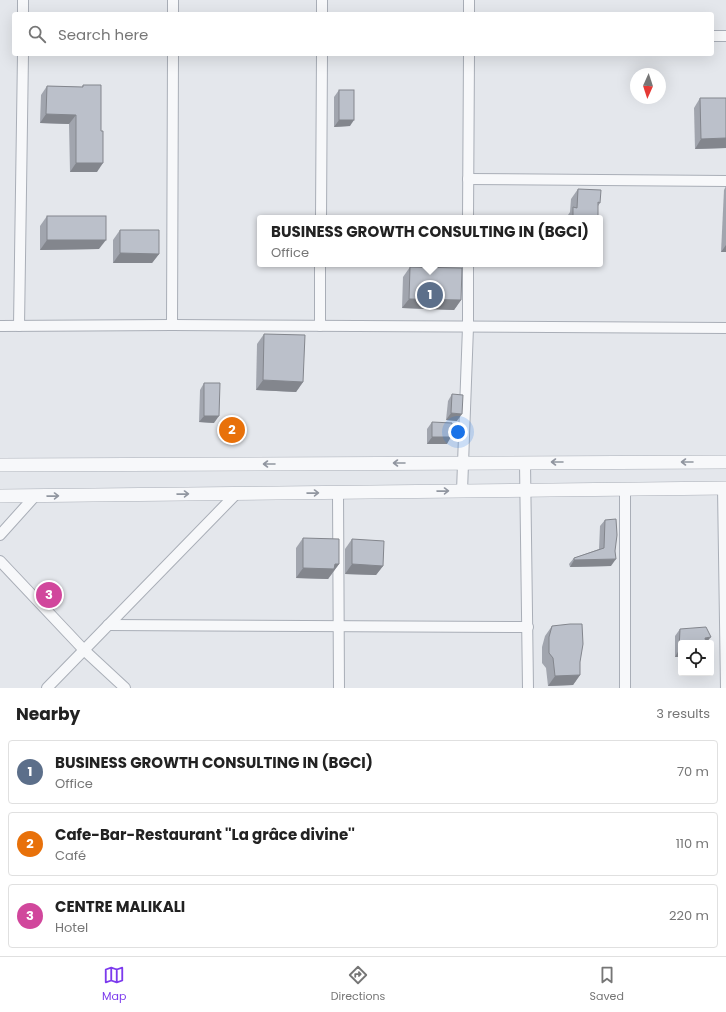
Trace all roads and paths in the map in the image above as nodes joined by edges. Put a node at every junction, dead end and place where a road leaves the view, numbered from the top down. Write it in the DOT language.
graph roads {
  1 [pos="23,0"];
  2 [pos="173,0"];
  3 [pos="322,0"];
  4 [pos="469,0"];
  5 [pos="23,12"];
  6 [pos="173,12"];
  7 [pos="322,12"];
  8 [pos="470,12"];
  9 [pos="714,36"];
  10 [pos="726,36"];
  11 [pos="23,56"];
  12 [pos="173,56"];
  13 [pos="322,56"];
  14 [pos="470,56"];
  15 [pos="468,179"];
  16 [pos="726,181"];
  17 [pos="321,215"];
  18 [pos="468,215"];
  19 [pos="320,267"];
  20 [pos="468,267"];
  21 [pos="172,325"];
  22 [pos="0,326"];
  23 [pos="19,326"];
  24 [pos="320,326"];
  25 [pos="468,327"];
  26 [pos="726,328"];
  27 [pos="726,462"];
  28 [pos="463,463"];
  29 [pos="525,463"];
  30 [pos="0,465"];
  31 [pos="724,488"];
  32 [pos="625,489"];
  33 [pos="526,490"];
  34 [pos="462,491"];
  35 [pos="338,492"];
  36 [pos="236,494"];
  37 [pos="0,496"];
  38 [pos="35,496"];
  39 [pos="0,535"];
  40 [pos="0,561"];
  41 [pos="108,625"];
  42 [pos="338,627"];
  43 [pos="528,627"];
  44 [pos="84,650"];
  45 [pos="47,688"];
  46 [pos="125,688"];
  47 [pos="339,688"];
  48 [pos="528,688"];
  49 [pos="625,688"];
  50 [pos="726,688"];
  1 -- 5 [label="street"];
  2 -- 6 [label="street"];
  3 -- 7 [label="street"];
  4 -- 8 [label="street"];
  9 -- 10 [label="street"];
  11 -- 23 [label="street"];
  12 -- 21 [label="street"];
  13 -- 17 [label="street"];
  14 -- 15 [label="street"];
  15 -- 16 [label="street"];
  15 -- 18 [label="street"];
  19 -- 24 [label="street"];
  20 -- 25 [label="street"];
  21 -- 23 [label="street"];
  21 -- 24 [label="street"];
  22 -- 23 [label="street"];
  24 -- 25 [label="street"];
  25 -- 26 [label="street"];
  25 -- 28 [label="street"];
  27 -- 29 [label="street, one-way"];
  28 -- 29 [label="street"];
  28 -- 30 [label="street, one-way"];
  28 -- 34 [label="street"];
  29 -- 33 [label="street"];
  31 -- 32 [label="street"];
  31 -- 50 [label="street"];
  32 -- 33 [label="street"];
  32 -- 49 [label="street"];
  33 -- 34 [label="street"];
  33 -- 43 [label="street"];
  35 -- 34 [label="street, one-way"];
  36 -- 35 [label="street, one-way"];
  35 -- 42 [label="street"];
  38 -- 36 [label="street, one-way"];
  36 -- 41 [label="street"];
  37 -- 38 [label="street"];
  38 -- 39 [label="street"];
  40 -- 44 [label="street"];
  41 -- 42 [label="street"];
  41 -- 44 [label="street"];
  42 -- 43 [label="street"];
  42 -- 47 [label="street"];
  43 -- 48 [label="street"];
  44 -- 45 [label="street"];
  44 -- 46 [label="street"];
}
